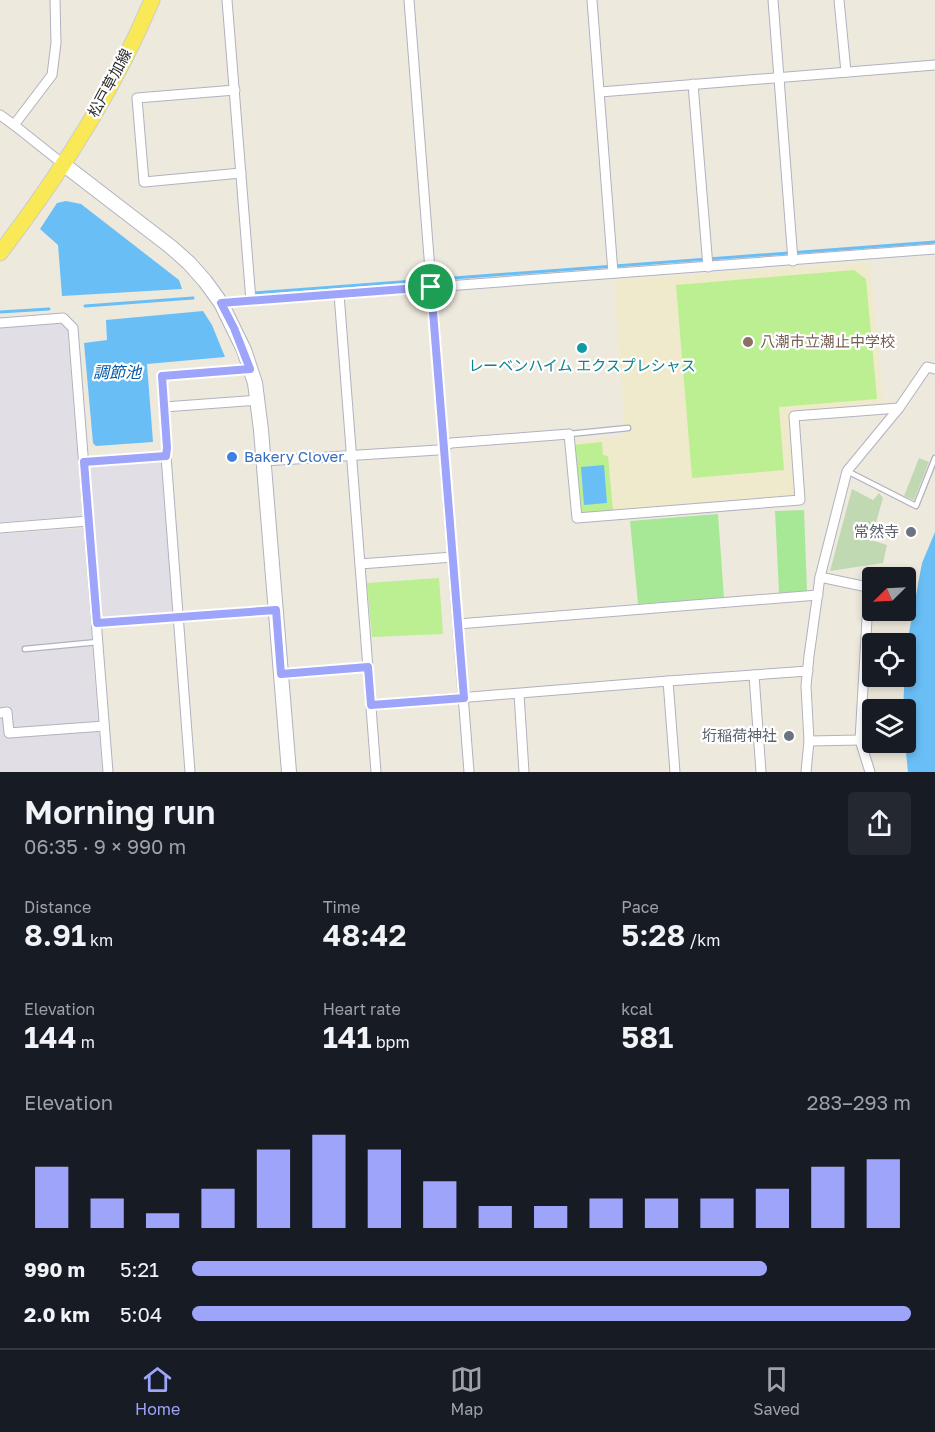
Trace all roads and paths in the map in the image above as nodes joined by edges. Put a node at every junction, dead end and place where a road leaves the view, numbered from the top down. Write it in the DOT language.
graph roads {
  1 [pos="55,0"];
  2 [pos="152,0"];
  3 [pos="227,0"];
  4 [pos="409,0"];
  5 [pos="592,0"];
  6 [pos="773,0"];
  7 [pos="839,0"];
  8 [pos="935,65"];
  9 [pos="846,72"];
  10 [pos="779,78"];
  11 [pos="693,84"];
  12 [pos="235,90"];
  13 [pos="600,92"];
  14 [pos="0,115"];
  15 [pos="14,125"];
  16 [pos="63,164"];
  17 [pos="241,173"];
  18 [pos="0,241"];
  19 [pos="935,249"];
  20 [pos="0,253"];
  21 [pos="793,261"];
  22 [pos="708,267"];
  23 [pos="613,273"];
  24 [pos="430,281"];
  25 [pos="339,294"];
  26 [pos="251,301"];
  27 [pos="221,303"];
  28 [pos="0,323"];
  29 [pos="250,369"];
  30 [pos="935,369"];
  31 [pos="258,400"];
  32 [pos="164,407"];
  33 [pos="899,408"];
  34 [pos="628,428"];
  35 [pos="569,434"];
  36 [pos="443,447"];
  37 [pos="352,455"];
  38 [pos="166,456"];
  39 [pos="935,458"];
  40 [pos="264,461"];
  41 [pos="84,462"];
  42 [pos="848,471"];
  43 [pos="89,521"];
  44 [pos="0,528"];
  45 [pos="453,557"];
  46 [pos="360,564"];
  47 [pos="820,577"];
  48 [pos="818,595"];
  49 [pos="276,610"];
  50 [pos="178,618"];
  51 [pos="97,623"];
  52 [pos="458,624"];
  53 [pos="98,642"];
  54 [pos="25,649"];
  55 [pos="368,667"];
  56 [pos="808,671"];
  57 [pos="281,674"];
  58 [pos="754,675"];
  59 [pos="668,681"];
  60 [pos="519,694"];
  61 [pos="464,698"];
  62 [pos="371,705"];
  63 [pos="0,713"];
  64 [pos="104,726"];
  65 [pos="860,740"];
  66 [pos="809,741"];
  67 [pos="108,772"];
  68 [pos="190,772"];
  69 [pos="289,772"];
  70 [pos="376,772"];
  71 [pos="469,772"];
  72 [pos="524,772"];
  73 [pos="675,772"];
  74 [pos="762,772"];
  75 [pos="806,772"];
  76 [pos="870,772"];
  1 -- 15 [label="street"];
  2 -- 16 [label="main road, 松戸草加線"];
  3 -- 12 [label="street"];
  4 -- 24 [label="street"];
  5 -- 13 [label="street"];
  6 -- 10 [label="street"];
  7 -- 9 [label="street"];
  8 -- 9 [label="street"];
  9 -- 10 [label="street"];
  10 -- 11 [label="street"];
  10 -- 21 [label="street"];
  11 -- 13 [label="street"];
  11 -- 22 [label="street"];
  12 -- 17 [label="street"];
  12 -- 17 [label="street"];
  13 -- 23 [label="street"];
  14 -- 15 [label="street"];
  15 -- 16 [label="street"];
  16 -- 18 [label="main road, 松戸草加線"];
  16 -- 20 [label="main road, 松戸草加線"];
  16 -- 27 [label="street"];
  17 -- 26 [label="street"];
  19 -- 21 [label="street"];
  21 -- 22 [label="street"];
  22 -- 23 [label="street"];
  23 -- 24 [label="street"];
  24 -- 25 [label="street"];
  24 -- 36 [label="street"];
  25 -- 26 [label="street"];
  25 -- 37 [label="street"];
  26 -- 27 [label="street"];
  27 -- 29 [label="street"];
  28 -- 41 [label="street"];
  29 -- 31 [label="street"];
  29 -- 32 [label="street"];
  30 -- 33 [label="street"];
  31 -- 32 [label="street"];
  31 -- 40 [label="street"];
  32 -- 38 [label="street"];
  33 -- 35 [label="street"];
  33 -- 42 [label="street"];
  34 -- 35 [label="lane"];
  35 -- 36 [label="street"];
  36 -- 37 [label="street"];
  36 -- 45 [label="street"];
  37 -- 40 [label="street"];
  37 -- 46 [label="street"];
  38 -- 41 [label="street"];
  38 -- 50 [label="street"];
  39 -- 42 [label="lane"];
  40 -- 49 [label="street"];
  41 -- 43 [label="street"];
  42 -- 47 [label="street"];
  43 -- 44 [label="street"];
  43 -- 51 [label="street"];
  45 -- 46 [label="street"];
  45 -- 52 [label="street"];
  46 -- 55 [label="street"];
  47 -- 48 [label="street"];
  47 -- 65 [label="street"];
  48 -- 52 [label="street"];
  48 -- 56 [label="street"];
  49 -- 50 [label="street"];
  49 -- 57 [label="street"];
  50 -- 51 [label="street"];
  50 -- 68 [label="street"];
  51 -- 53 [label="street"];
  52 -- 61 [label="street"];
  53 -- 54 [label="lane"];
  53 -- 64 [label="street"];
  55 -- 57 [label="street"];
  55 -- 62 [label="street"];
  56 -- 58 [label="street"];
  56 -- 66 [label="street"];
  57 -- 69 [label="street"];
  58 -- 59 [label="street"];
  58 -- 74 [label="street"];
  59 -- 60 [label="street"];
  59 -- 73 [label="street"];
  60 -- 61 [label="street"];
  60 -- 72 [label="street"];
  61 -- 62 [label="street"];
  61 -- 71 [label="street"];
  62 -- 70 [label="street"];
  63 -- 64 [label="street"];
  64 -- 67 [label="street"];
  65 -- 66 [label="street"];
  65 -- 76 [label="street"];
  66 -- 75 [label="street"];
}
